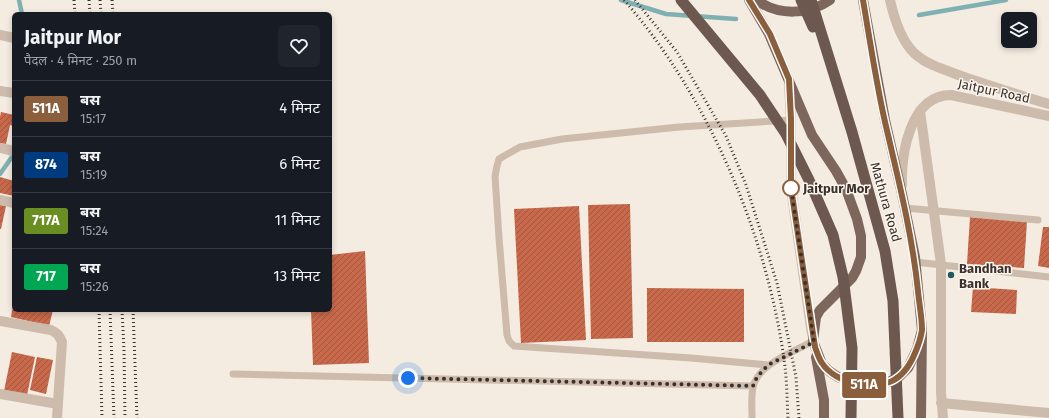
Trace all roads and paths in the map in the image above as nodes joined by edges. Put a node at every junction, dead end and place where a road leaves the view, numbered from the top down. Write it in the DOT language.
graph roads {
  1 [pos="681,0"];
  2 [pos="749,0"];
  3 [pos="757,0"];
  4 [pos="800,0"];
  5 [pos="811,0"];
  6 [pos="830,0"];
  7 [pos="863,0"];
  8 [pos="890,0"];
  9 [pos="894,0"];
  10 [pos="892,11"];
  11 [pos="0,35"];
  12 [pos="12,38"];
  13 [pos="832,69"];
  14 [pos="789,79"];
  15 [pos="0,91"];
  16 [pos="12,93"];
  17 [pos="1049,104"];
  18 [pos="920,111"];
  19 [pos="1049,116"];
  20 [pos="791,120"];
  21 [pos="902,194"];
  22 [pos="0,200"];
  23 [pos="12,203"];
  24 [pos="905,208"];
  25 [pos="933,210"];
  26 [pos="1038,220"];
  27 [pos="915,262"];
  28 [pos="941,264"];
  29 [pos="1049,277"];
  30 [pos="0,321"];
  31 [pos="922,330"];
  32 [pos="814,344"];
  33 [pos="768,365"];
  34 [pos="233,374"];
  35 [pos="753,386"];
  36 [pos="0,394"];
  37 [pos="942,403"];
  38 [pos="58,404"];
  39 [pos="1049,413"];
  40 [pos="57,418"];
  41 [pos="752,418"];
  42 [pos="824,418"];
  43 [pos="851,418"];
  44 [pos="898,418"];
  45 [pos="921,418"];
  46 [pos="943,418"];
  1 -- 43 [label="highway"];
  2 -- 14 [label="main road"];
  3 -- 6 [label="main road"];
  4 -- 13 [label="highway"];
  5 -- 13 [label="highway, Mathura Road"];
  7 -- 21 [label="main road"];
  8 -- 10 [label="street, Jaitpur Road"];
  9 -- 10 [label="street"];
  10 -- 17 [label="street, Jaitpur Road"];
  11 -- 12 [label="street"];
  13 -- 44 [label="highway, Mathura Road"];
  14 -- 20 [label="street"];
  14 -- 32 [label="main road"];
  15 -- 16 [label="street"];
  18 -- 19 [label="street, Jaitpur Road"];
  18 -- 21 [label="street"];
  18 -- 25 [label="street"];
  20 -- 32 [label="street"];
  20 -- 33 [label="lane"];
  21 -- 24 [label="main road"];
  22 -- 23 [label="street"];
  24 -- 25 [label="lane"];
  24 -- 27 [label="main road"];
  25 -- 26 [label="lane"];
  25 -- 28 [label="street"];
  27 -- 28 [label="lane"];
  27 -- 31 [label="main road"];
  28 -- 29 [label="lane"];
  28 -- 37 [label="street"];
  30 -- 38 [label="street"];
  31 -- 32 [label="main road"];
  31 -- 45 [label="main road"];
  32 -- 33 [label="lane"];
  32 -- 42 [label="main road"];
  33 -- 35 [label="lane"];
  34 -- 35 [label="lane"];
  35 -- 41 [label="lane"];
  36 -- 38 [label="street"];
  37 -- 39 [label="street"];
  37 -- 46 [label="street"];
  38 -- 40 [label="street"];
}
